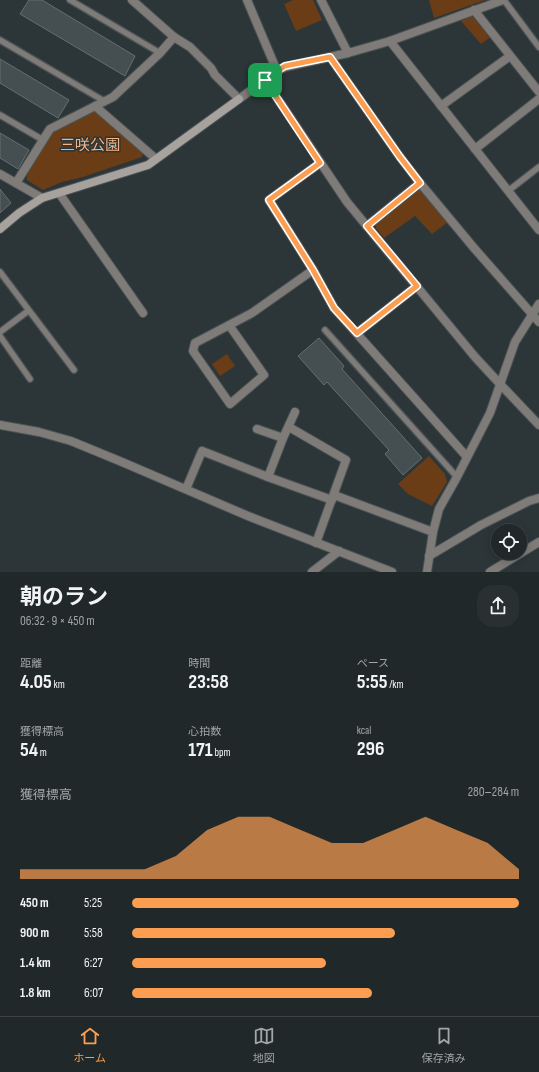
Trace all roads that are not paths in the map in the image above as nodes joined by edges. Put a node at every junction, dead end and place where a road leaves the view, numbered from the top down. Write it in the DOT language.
graph roads {
  1 [pos="70,0"];
  2 [pos="132,0"];
  3 [pos="248,0"];
  4 [pos="321,0"];
  5 [pos="503,0"];
  6 [pos="474,10"];
  7 [pos="174,38"];
  8 [pos="0,40"];
  9 [pos="390,41"];
  10 [pos="539,47"];
  11 [pos="160,53"];
  12 [pos="348,53"];
  13 [pos="510,56"];
  14 [pos="330,57"];
  15 [pos="277,71"];
  16 [pos="265,80"];
  17 [pos="539,92"];
  18 [pos="539,99"];
  19 [pos="239,100"];
  20 [pos="104,102"];
  21 [pos="95,106"];
  22 [pos="441,106"];
  23 [pos="0,115"];
  24 [pos="43,140"];
  25 [pos="475,149"];
  26 [pos="156,159"];
  27 [pos="320,163"];
  28 [pos="539,167"];
  29 [pos="0,174"];
  30 [pos="16,183"];
  31 [pos="420,183"];
  32 [pos="508,191"];
  33 [pos="59,193"];
  34 [pos="42,198"];
  35 [pos="367,226"];
  36 [pos="0,229"];
  37 [pos="539,230"];
  38 [pos="313,270"];
  39 [pos="0,272"];
  40 [pos="417,286"];
  41 [pos="539,304"];
  42 [pos="28,311"];
  43 [pos="143,313"];
  44 [pos="532,314"];
  45 [pos="539,322"];
  46 [pos="229,325"];
  47 [pos="325,330"];
  48 [pos="0,332"];
  49 [pos="357,333"];
  50 [pos="0,336"];
  51 [pos="74,370"];
  52 [pos="30,379"];
  53 [pos="500,384"];
  54 [pos="295,412"];
  55 [pos="539,425"];
  56 [pos="0,426"];
  57 [pos="288,427"];
  58 [pos="257,429"];
  59 [pos="283,438"];
  60 [pos="467,457"];
  61 [pos="268,476"];
  62 [pos="457,477"];
  63 [pos="186,489"];
  64 [pos="333,497"];
  65 [pos="539,498"];
  66 [pos="433,532"];
  67 [pos="539,542"];
  68 [pos="316,543"];
  69 [pos="339,551"];
  70 [pos="430,556"];
  71 [pos="378,570"];
  72 [pos="312,572"];
  73 [pos="392,572"];
  74 [pos="427,572"];
  75 [pos="490,572"];
  1 -- 11 [label="lane"];
  2 -- 7 [label="street"];
  3 -- 15 [label="street"];
  4 -- 12 [label="street"];
  5 -- 6 [label="street"];
  5 -- 10 [label="lane"];
  6 -- 9 [label="street"];
  6 -- 13 [label="street"];
  7 -- 11 [label="street"];
  7 -- 19 [label="street"];
  8 -- 20 [label="lane"];
  9 -- 12 [label="street"];
  9 -- 22 [label="street"];
  11 -- 20 [label="street"];
  12 -- 14 [label="street"];
  13 -- 17 [label="street"];
  13 -- 22 [label="street"];
  14 -- 15 [label="street"];
  14 -- 31 [label="street"];
  15 -- 16 [label="street"];
  16 -- 19 [label="street"];
  16 -- 27 [label="street"];
  18 -- 25 [label="street"];
  19 -- 26 [label="street"];
  20 -- 21 [label="street"];
  21 -- 24 [label="street"];
  21 -- 26 [label="street"];
  22 -- 25 [label="street"];
  23 -- 24 [label="lane"];
  24 -- 30 [label="street"];
  25 -- 32 [label="street"];
  26 -- 33 [label="street"];
  27 -- 35 [label="street"];
  27 -- 38 [label="street"];
  28 -- 32 [label="lane"];
  29 -- 30 [label="street"];
  30 -- 34 [label="street"];
  31 -- 35 [label="street"];
  31 -- 44 [label="street"];
  32 -- 37 [label="street"];
  33 -- 34 [label="street"];
  33 -- 43 [label="street"];
  34 -- 36 [label="street"];
  35 -- 40 [label="street"];
  38 -- 46 [label="street"];
  38 -- 49 [label="street"];
  39 -- 42 [label="lane"];
  40 -- 49 [label="street"];
  40 -- 53 [label="street"];
  41 -- 44 [label="street"];
  42 -- 48 [label="lane"];
  42 -- 51 [label="lane"];
  44 -- 45 [label="street"];
  44 -- 53 [label="street"];
  46 -- 46 [label="street"];
  47 -- 62 [label="lane"];
  49 -- 60 [label="street"];
  50 -- 52 [label="lane"];
  53 -- 55 [label="street"];
  53 -- 60 [label="street"];
  54 -- 57 [label="street"];
  56 -- 63 [label="street"];
  57 -- 59 [label="street"];
  57 -- 64 [label="street"];
  58 -- 59 [label="street"];
  59 -- 61 [label="street"];
  60 -- 62 [label="street"];
  61 -- 63 [label="street"];
  61 -- 64 [label="street"];
  62 -- 66 [label="street"];
  63 -- 68 [label="street"];
  64 -- 66 [label="street"];
  64 -- 68 [label="street"];
  65 -- 70 [label="street"];
  66 -- 70 [label="street"];
  67 -- 75 [label="street"];
  68 -- 69 [label="street"];
  69 -- 71 [label="street"];
  69 -- 72 [label="street"];
  70 -- 74 [label="street"];
  71 -- 73 [label="street"];
}
